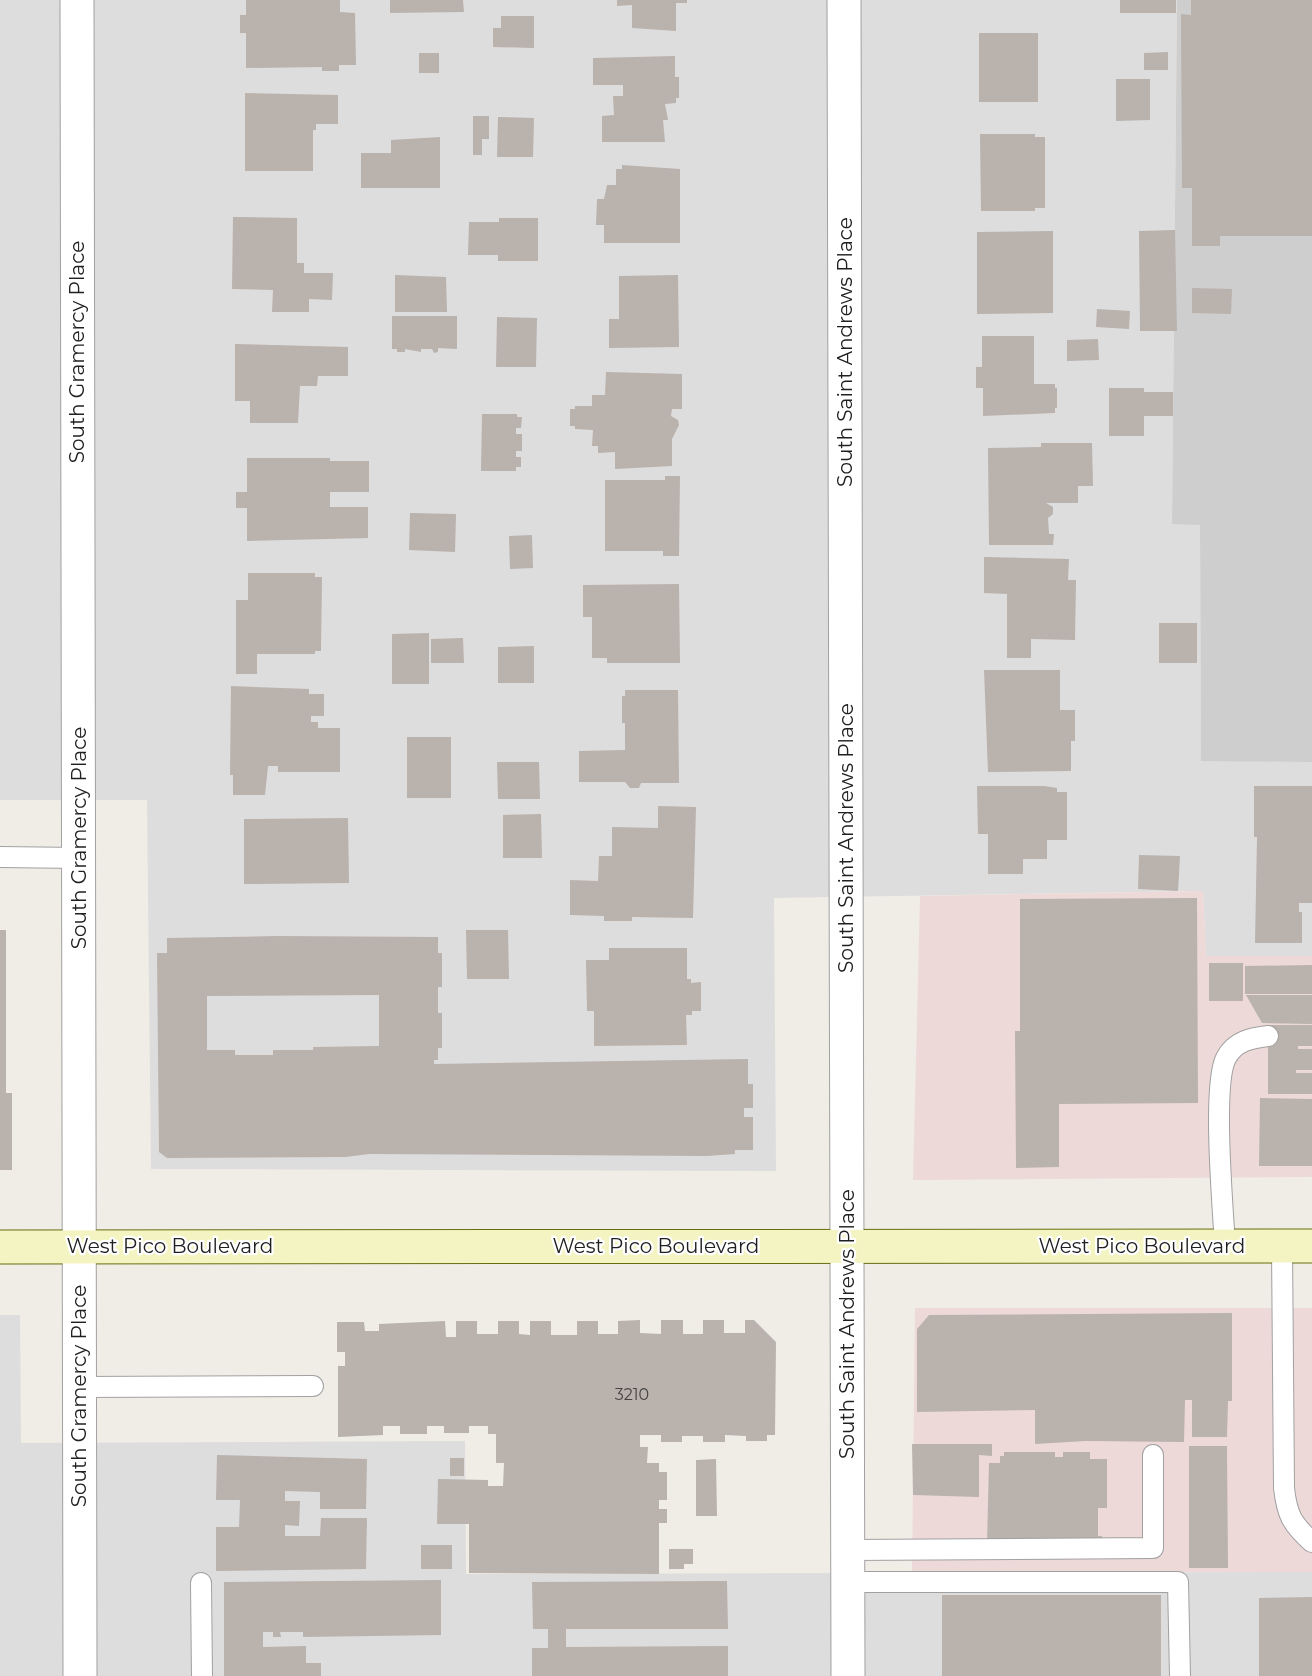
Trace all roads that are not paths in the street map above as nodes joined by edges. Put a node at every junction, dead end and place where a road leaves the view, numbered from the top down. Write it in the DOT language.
graph roads {
  1 [pos="77,0"];
  2 [pos="844,0"];
  3 [pos="0,856"];
  4 [pos="79,858"];
  5 [pos="1268,1036"];
  6 [pos="78,1246"];
  7 [pos="847,1246"];
  8 [pos="1225,1246"];
  9 [pos="1297,1246"];
  10 [pos="0,1247"];
  11 [pos="313,1386"];
  12 [pos="79,1388"];
  13 [pos="1153,1455"];
  14 [pos="1312,1542"];
  15 [pos="847,1550"];
  16 [pos="848,1582"];
  17 [pos="201,1583"];
  18 [pos="80,1676"];
  19 [pos="202,1676"];
  20 [pos="848,1676"];
  21 [pos="1180,1676"];
  1 -- 4 [label="street, South Gramercy Place"];
  2 -- 7 [label="street, South Saint Andrews Place"];
  3 -- 4 [label="lane"];
  4 -- 6 [label="street, South Gramercy Place"];
  5 -- 8 [label="lane"];
  6 -- 7 [label="main road, West Pico Boulevard"];
  6 -- 10 [label="main road, West Pico Boulevard"];
  6 -- 12 [label="street, South Gramercy Place"];
  7 -- 8 [label="main road, West Pico Boulevard"];
  7 -- 15 [label="street, South Saint Andrews Place"];
  8 -- 9 [label="main road, West Pico Boulevard"];
  9 -- 14 [label="lane"];
  11 -- 12 [label="lane"];
  12 -- 18 [label="street, South Gramercy Place"];
  13 -- 15 [label="lane"];
  15 -- 16 [label="street, South Saint Andrews Place"];
  16 -- 20 [label="street, South Saint Andrews Place"];
  16 -- 21 [label="lane"];
  17 -- 19 [label="lane"];
}
